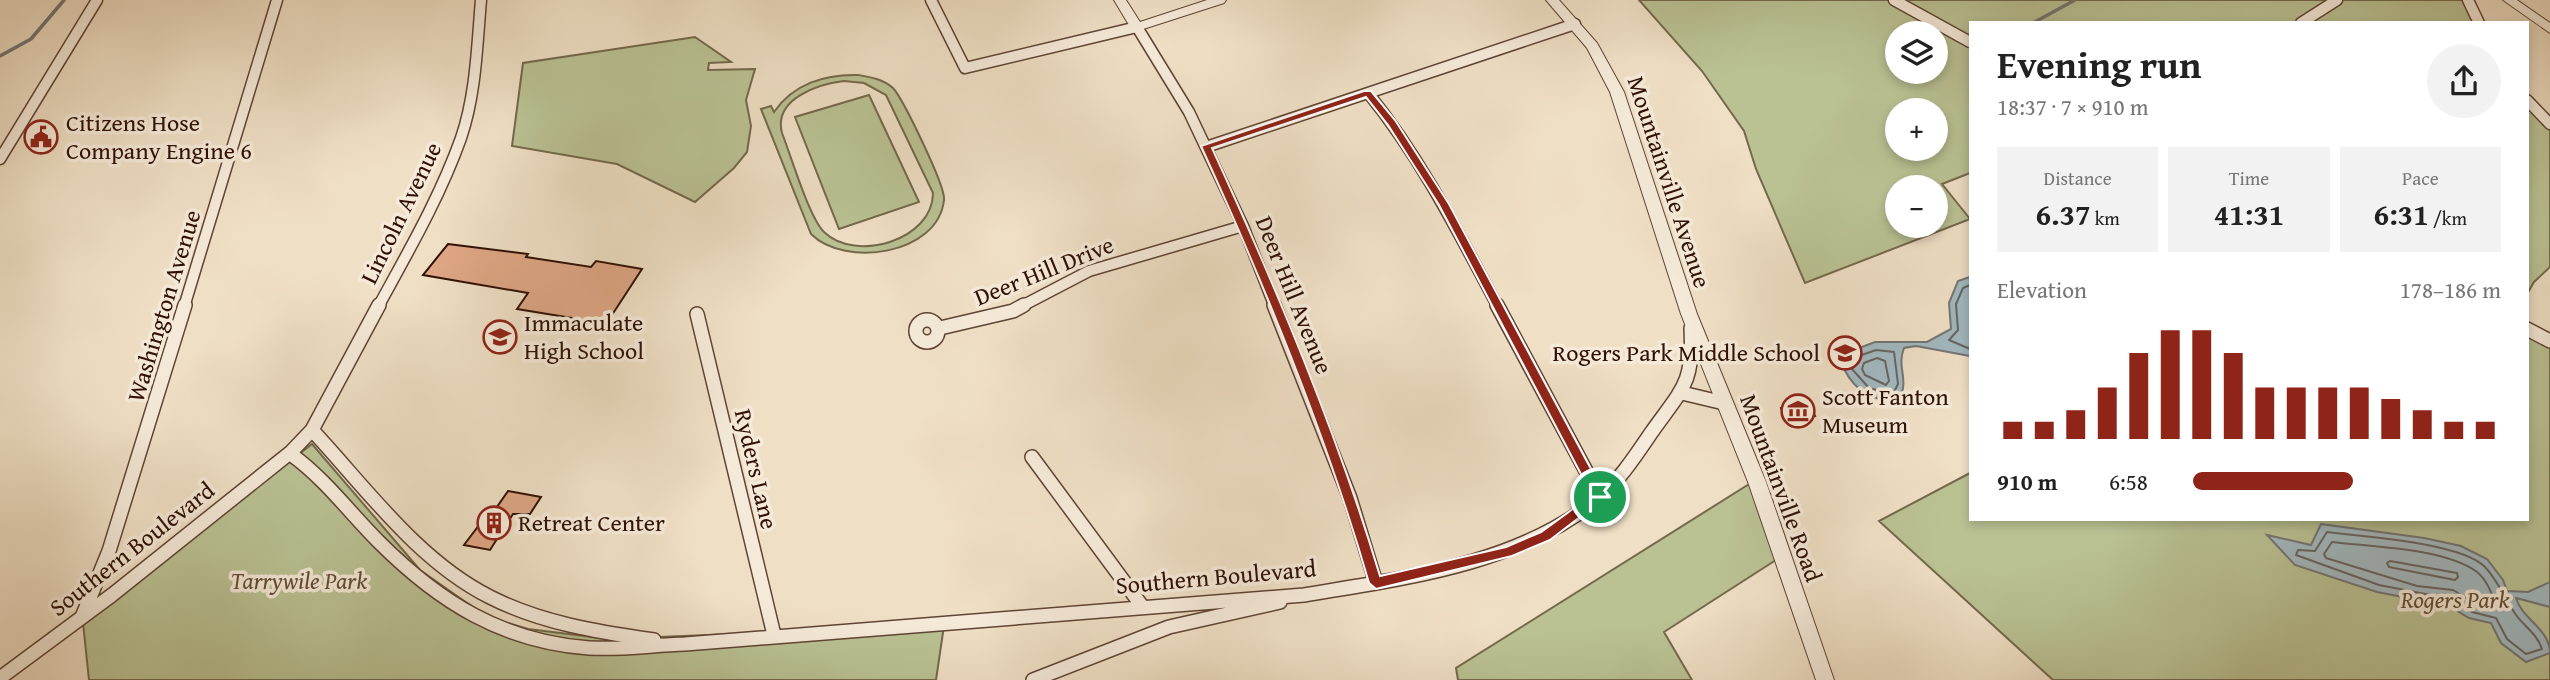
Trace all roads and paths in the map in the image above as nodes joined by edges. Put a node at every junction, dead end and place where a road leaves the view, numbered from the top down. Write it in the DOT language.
graph roads {
  1 [pos="97,0"];
  2 [pos="277,0"];
  3 [pos="481,0"];
  4 [pos="930,0"];
  5 [pos="1120,0"];
  6 [pos="1220,0"];
  7 [pos="1552,0"];
  8 [pos="1894,0"];
  9 [pos="2337,0"];
  10 [pos="2468,0"];
  11 [pos="2509,0"];
  12 [pos="2304,21"];
  13 [pos="2478,21"];
  14 [pos="1575,24"];
  15 [pos="1137,26"];
  16 [pos="2550,29"];
  17 [pos="1969,41"];
  18 [pos="1368,93"];
  19 [pos="2529,102"];
  20 [pos="2550,124"];
  21 [pos="1206,146"];
  22 [pos="0,159"];
  23 [pos="1243,226"];
  24 [pos="697,314"];
  25 [pos="1689,314"];
  26 [pos="940,328"];
  27 [pos="2529,330"];
  28 [pos="2550,341"];
  29 [pos="1682,393"];
  30 [pos="1724,402"];
  31 [pos="312,430"];
  32 [pos="292,454"];
  33 [pos="1032,457"];
  34 [pos="1600,497"];
  35 [pos="1376,583"];
  36 [pos="1304,594"];
  37 [pos="1142,606"];
  38 [pos="80,621"];
  39 [pos="774,635"];
  40 [pos="685,644"];
  41 [pos="0,678"];
  42 [pos="1033,680"];
  43 [pos="1825,680"];
  1 -- 22 [label="street"];
  2 -- 38 [label="street, Washington Avenue"];
  3 -- 31 [label="street, Lincoln Avenue"];
  4 -- 15 [label="street"];
  5 -- 15 [label="street, Deer Hill Avenue"];
  6 -- 15 [label="street"];
  7 -- 14 [label="street, Mountainville Avenue"];
  8 -- 17 [label="street"];
  9 -- 12 [label="street"];
  10 -- 13 [label="street"];
  11 -- 16 [label="street"];
  14 -- 18 [label="street"];
  14 -- 25 [label="street, Mountainville Avenue"];
  15 -- 21 [label="street, Deer Hill Avenue"];
  18 -- 21 [label="street"];
  18 -- 34 [label="street"];
  19 -- 20 [label="street"];
  21 -- 23 [label="street, Deer Hill Avenue"];
  23 -- 26 [label="street, Deer Hill Drive"];
  23 -- 35 [label="street, Deer Hill Avenue"];
  24 -- 39 [label="street, Ryders Lane"];
  25 -- 29 [label="street, Southern Boulevard"];
  25 -- 30 [label="street, Mountainville Road"];
  27 -- 28 [label="street"];
  29 -- 30 [label="street"];
  29 -- 34 [label="street, Southern Boulevard"];
  30 -- 43 [label="street, Mountainville Road"];
  31 -- 32 [label="street, Southern Boulevard"];
  31 -- 40 [label="street, Southern Boulevard"];
  32 -- 38 [label="street, Southern Boulevard"];
  32 -- 40 [label="street, Southern Boulevard"];
  33 -- 37 [label="street"];
  34 -- 35 [label="street, Southern Boulevard"];
  35 -- 36 [label="street, Southern Boulevard"];
  36 -- 37 [label="street, Southern Boulevard"];
  36 -- 42 [label="street"];
  37 -- 39 [label="street, Southern Boulevard"];
  38 -- 41 [label="street, Southern Boulevard"];
  39 -- 40 [label="street, Southern Boulevard"];
}
